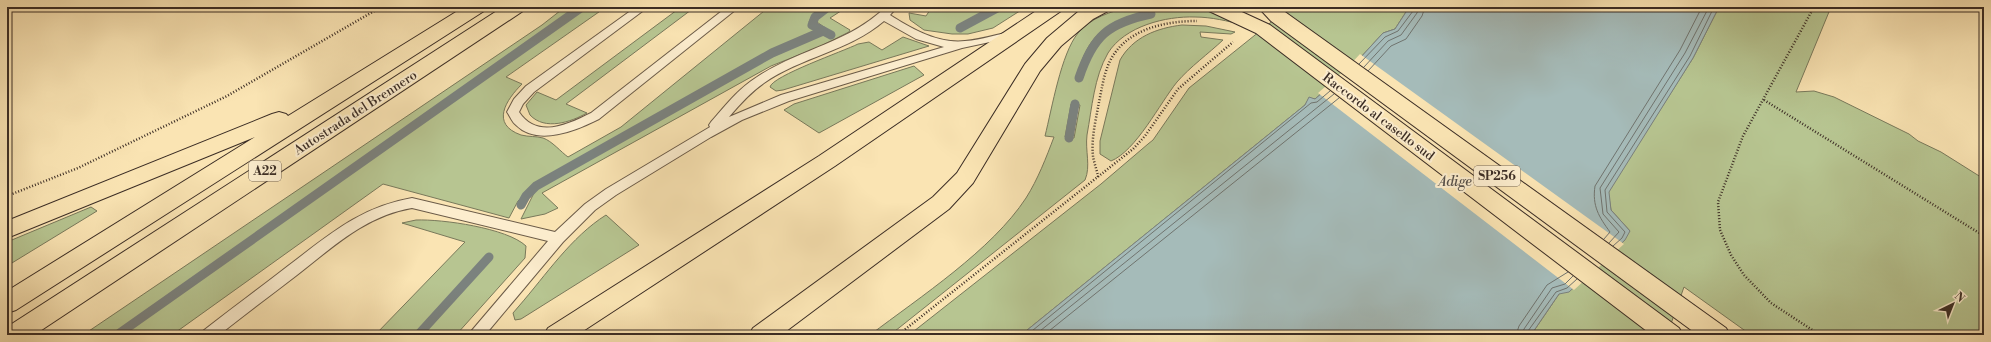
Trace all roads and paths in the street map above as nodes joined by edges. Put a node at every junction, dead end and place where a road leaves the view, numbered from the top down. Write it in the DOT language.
graph roads {
  1 [pos="381,7"];
  2 [pos="476,7"];
  3 [pos="516,7"];
  4 [pos="644,7"];
  5 [pos="734,7"];
  6 [pos="892,7"];
  7 [pos="1054,7"];
  8 [pos="1101,7"];
  9 [pos="1216,7"];
  10 [pos="1814,7"];
  11 [pos="884,16"];
  12 [pos="1269,18"];
  13 [pos="1204,22"];
  14 [pos="1015,33"];
  15 [pos="1235,40"];
  16 [pos="961,45"];
  17 [pos="335,96"];
  18 [pos="1764,100"];
  19 [pos="707,134"];
  20 [pos="1098,177"];
  21 [pos="7,196"];
  22 [pos="7,230"];
  23 [pos="1984,236"];
  24 [pos="558,238"];
  25 [pos="7,303"];
  26 [pos="14,335"];
  27 [pos="208,335"];
  28 [pos="476,335"];
  29 [pos="557,335"];
  30 [pos="762,335"];
  31 [pos="898,335"];
  32 [pos="1670,335"];
  33 [pos="1717,335"];
  34 [pos="1820,335"];
  1 -- 21 [label="path"];
  2 -- 17 [label="main road, Autostrada del Brennero / A22"];
  3 -- 26 [label="main road, Autostrada del Brennero / A22"];
  4 -- 5 [label="lane"];
  6 -- 11 [label="lane"];
  7 -- 14 [label="main road"];
  8 -- 30 [label="main road"];
  9 -- 12 [label="main road, Raccordo al casello sud / SP256"];
  10 -- 18 [label="path"];
  11 -- 16 [label="lane"];
  11 -- 19 [label="lane"];
  12 -- 32 [label="main road, Raccordo al casello sud / SP256"];
  12 -- 33 [label="main road, Raccordo al casello sud / SP256"];
  13 -- 20 [label="path"];
  14 -- 16 [label="lane"];
  14 -- 29 [label="main road"];
  15 -- 20 [label="path"];
  16 -- 19 [label="lane"];
  17 -- 22 [label="main road"];
  17 -- 25 [label="main road, Autostrada del Brennero / A22"];
  18 -- 23 [label="path"];
  18 -- 34 [label="path"];
  19 -- 24 [label="lane"];
  20 -- 31 [label="path"];
  24 -- 27 [label="lane"];
  24 -- 28 [label="lane"];
}
